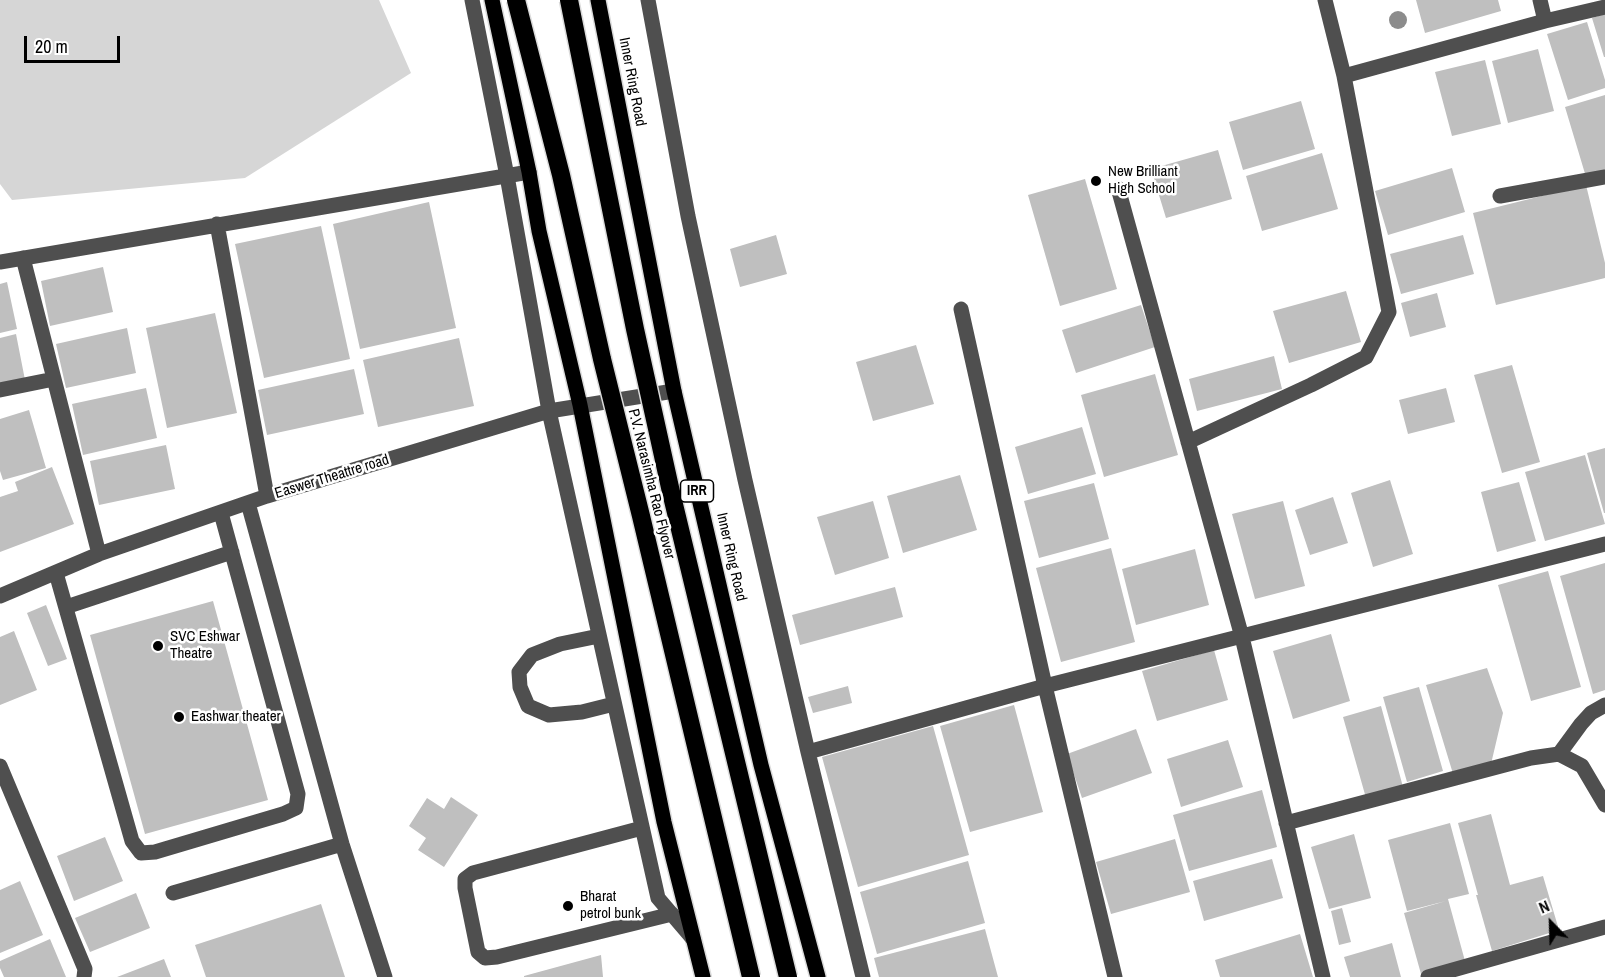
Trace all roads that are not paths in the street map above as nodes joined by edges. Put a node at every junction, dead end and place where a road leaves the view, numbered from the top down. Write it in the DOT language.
graph roads {
  1 [pos="472,0"];
  2 [pos="492,0"];
  3 [pos="516,0"];
  4 [pos="569,0"];
  5 [pos="598,0"];
  6 [pos="648,0"];
  7 [pos="1325,0"];
  8 [pos="1540,0"];
  9 [pos="1605,7"];
  10 [pos="1545,21"];
  11 [pos="1344,76"];
  12 [pos="529,172"];
  13 [pos="507,176"];
  14 [pos="1605,177"];
  15 [pos="1118,188"];
  16 [pos="1500,196"];
  17 [pos="217,224"];
  18 [pos="23,258"];
  19 [pos="0,262"];
  20 [pos="961,309"];
  21 [pos="54,379"];
  22 [pos="0,390"];
  23 [pos="674,391"];
  24 [pos="580,405"];
  25 [pos="549,411"];
  26 [pos="1188,442"];
  27 [pos="267,496"];
  28 [pos="248,504"];
  29 [pos="220,513"];
  30 [pos="1605,544"];
  31 [pos="232,552"];
  32 [pos="99,555"];
  33 [pos="56,573"];
  34 [pos="0,597"];
  35 [pos="66,607"];
  36 [pos="599,636"];
  37 [pos="1242,637"];
  38 [pos="1045,686"];
  39 [pos="614,704"];
  40 [pos="1605,705"];
  41 [pos="808,752"];
  42 [pos="1559,754"];
  43 [pos="0,766"];
  44 [pos="1605,805"];
  45 [pos="1286,823"];
  46 [pos="642,828"];
  47 [pos="342,844"];
  48 [pos="173,893"];
  49 [pos="672,914"];
  50 [pos="1605,927"];
  51 [pos="693,939"];
  52 [pos="1463,972"];
  53 [pos="84,977"];
  54 [pos="384,977"];
  55 [pos="703,977"];
  56 [pos="751,977"];
  57 [pos="788,977"];
  58 [pos="818,977"];
  59 [pos="863,977"];
  60 [pos="1115,977"];
  61 [pos="1323,977"];
  62 [pos="1428,977"];
  1 -- 13 [label="street"];
  2 -- 12 [label="main road"];
  3 -- 56 [label="highway, P.V. Narasimha Rao Flyover, bridge"];
  4 -- 57 [label="highway, P.V. Narasimha Rao Flyover, bridge"];
  5 -- 23 [label="main road, Inner Ring Road / IRR"];
  6 -- 41 [label="street"];
  7 -- 11 [label="street"];
  8 -- 10 [label="street"];
  9 -- 10 [label="street"];
  10 -- 11 [label="street"];
  11 -- 26 [label="street"];
  12 -- 13 [label="street"];
  12 -- 24 [label="main road"];
  13 -- 17 [label="street"];
  13 -- 25 [label="street"];
  14 -- 16 [label="street"];
  15 -- 26 [label="street"];
  17 -- 18 [label="street"];
  17 -- 27 [label="street"];
  18 -- 19 [label="street"];
  18 -- 21 [label="street"];
  20 -- 38 [label="street"];
  21 -- 22 [label="street"];
  21 -- 32 [label="street"];
  23 -- 24 [label="street, Easwer Theattre road"];
  23 -- 58 [label="main road, Inner Ring Road / IRR"];
  24 -- 25 [label="street, Easwer Theattre road"];
  24 -- 51 [label="main road"];
  25 -- 27 [label="street, Easwer Theattre road"];
  25 -- 36 [label="street"];
  26 -- 37 [label="street"];
  27 -- 28 [label="street, Easwer Theattre road"];
  28 -- 29 [label="street, Easwer Theattre road"];
  28 -- 47 [label="street"];
  29 -- 31 [label="street"];
  29 -- 32 [label="street, Easwer Theattre road"];
  30 -- 37 [label="street"];
  31 -- 35 [label="street"];
  31 -- 35 [label="street"];
  32 -- 33 [label="street, Easwer Theattre road"];
  33 -- 34 [label="street, Easwer Theattre road"];
  33 -- 35 [label="street"];
  36 -- 39 [label="street"];
  36 -- 39 [label="street"];
  37 -- 38 [label="street"];
  37 -- 45 [label="street"];
  38 -- 41 [label="street"];
  38 -- 60 [label="street"];
  39 -- 46 [label="street"];
  40 -- 42 [label="street"];
  41 -- 59 [label="street"];
  42 -- 44 [label="street"];
  42 -- 45 [label="street"];
  43 -- 53 [label="street"];
  45 -- 61 [label="street"];
  46 -- 49 [label="street"];
  46 -- 49 [label="street"];
  47 -- 48 [label="street"];
  47 -- 54 [label="street"];
  49 -- 51 [label="street"];
  50 -- 52 [label="street"];
  51 -- 55 [label="main road"];
  52 -- 62 [label="street"];
}
